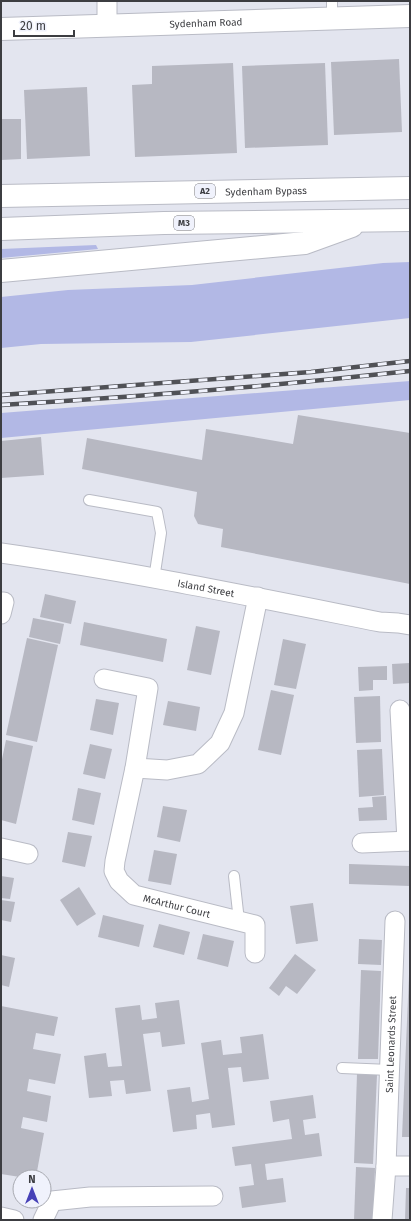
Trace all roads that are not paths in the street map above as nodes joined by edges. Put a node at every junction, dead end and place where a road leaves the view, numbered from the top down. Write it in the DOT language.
graph roads {
  1 [pos="106,1"];
  2 [pos="332,10"];
  3 [pos="410,16"];
  4 [pos="108,26"];
  5 [pos="1,29"];
  6 [pos="410,188"];
  7 [pos="1,196"];
  8 [pos="368,220"];
  9 [pos="410,220"];
  10 [pos="1,229"];
  11 [pos="1,272"];
  12 [pos="89,500"];
  13 [pos="1,553"];
  14 [pos="154,579"];
  15 [pos="258,597"];
  16 [pos="1,602"];
  17 [pos="1,614"];
  18 [pos="410,625"];
  19 [pos="104,679"];
  20 [pos="400,710"];
  21 [pos="135,768"];
  22 [pos="408,841"];
  23 [pos="362,843"];
  24 [pos="1,848"];
  25 [pos="28,854"];
  26 [pos="234,876"];
  27 [pos="239,921"];
  28 [pos="395,921"];
  29 [pos="256,953"];
  30 [pos="342,1068"];
  31 [pos="390,1070"];
  32 [pos="386,1166"];
  33 [pos="410,1166"];
  34 [pos="213,1196"];
  35 [pos="1,1217"];
  36 [pos="14,1220"];
  37 [pos="43,1220"];
  38 [pos="382,1220"];
  1 -- 4 [label="street"];
  2 -- 3 [label="main road, Sydenham Road"];
  2 -- 4 [label="main road, Sydenham Road"];
  4 -- 5 [label="main road, Sydenham Road"];
  6 -- 7 [label="main road, Sydenham Bypass / A2"];
  8 -- 9 [label="main road"];
  8 -- 10 [label="main road, M3"];
  8 -- 11 [label="main road"];
  12 -- 14 [label="lane"];
  13 -- 14 [label="street, Island Street"];
  14 -- 15 [label="street, Island Street"];
  15 -- 18 [label="street, Island Street"];
  15 -- 21 [label="street"];
  16 -- 17 [label="street"];
  19 -- 21 [label="street, McArthur Court"];
  20 -- 22 [label="street"];
  21 -- 27 [label="street, McArthur Court"];
  22 -- 23 [label="street"];
  24 -- 25 [label="street"];
  26 -- 27 [label="lane"];
  27 -- 29 [label="street, McArthur Court"];
  28 -- 31 [label="street, Saint Leonards Street"];
  30 -- 31 [label="lane"];
  31 -- 32 [label="street, Saint Leonards Street"];
  32 -- 33 [label="street"];
  32 -- 38 [label="street, Saint Leonards Street"];
  34 -- 37 [label="street"];
  35 -- 36 [label="street"];
}
